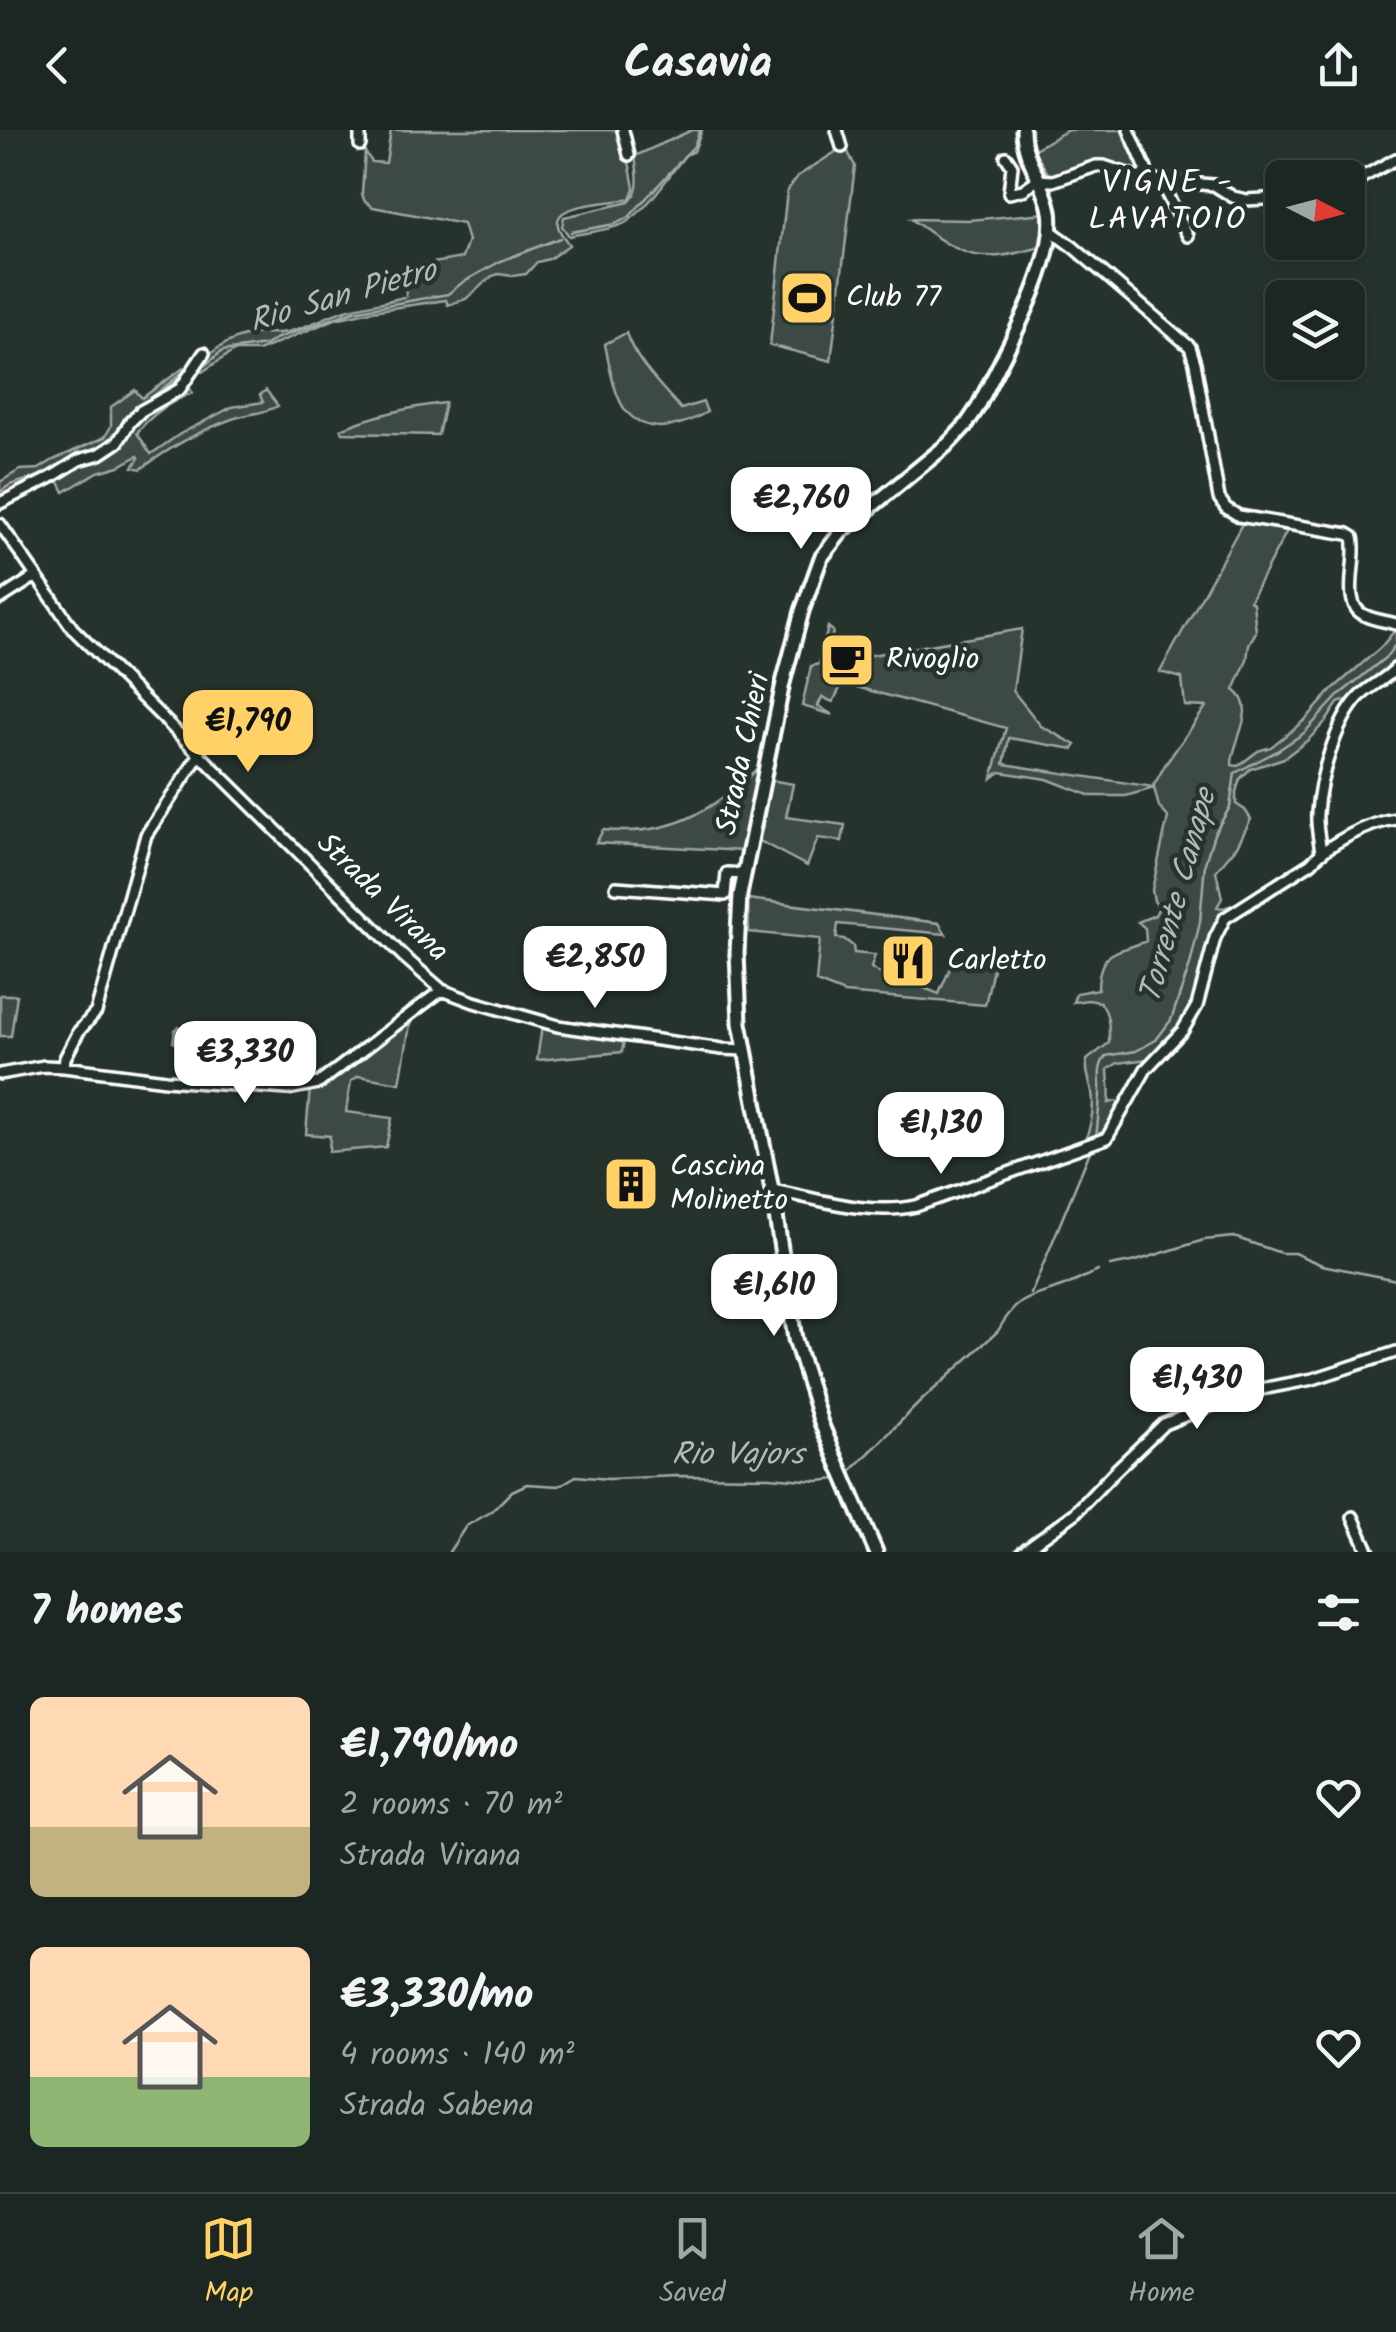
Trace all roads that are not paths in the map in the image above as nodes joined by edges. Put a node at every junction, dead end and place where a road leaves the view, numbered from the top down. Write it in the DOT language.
graph roads {
  1 [pos="360,130"];
  2 [pos="623,130"];
  3 [pos="837,130"];
  4 [pos="1023,130"];
  5 [pos="1129,130"];
  6 [pos="360,144"];
  7 [pos="842,146"];
  8 [pos="629,156"];
  9 [pos="1006,157"];
  10 [pos="1396,159"];
  11 [pos="1365,176"];
  12 [pos="1142,178"];
  13 [pos="1037,180"];
  14 [pos="1160,181"];
  15 [pos="1265,199"];
  16 [pos="1050,230"];
  17 [pos="1188,236"];
  18 [pos="204,353"];
  19 [pos="0,504"];
  20 [pos="0,524"];
  21 [pos="36,576"];
  22 [pos="0,599"];
  23 [pos="1396,624"];
  24 [pos="1396,668"];
  25 [pos="200,754"];
  26 [pos="1396,819"];
  27 [pos="1321,851"];
  28 [pos="744,874"];
  29 [pos="616,887"];
  30 [pos="442,990"];
  31 [pos="745,1050"];
  32 [pos="64,1066"];
  33 [pos="0,1074"];
  34 [pos="772,1190"];
  35 [pos="1396,1352"];
  36 [pos="1353,1516"];
  37 [pos="876,1552"];
  38 [pos="1022,1552"];
  39 [pos="1369,1552"];
  1 -- 6 [label="street"];
  2 -- 8 [label="street"];
  3 -- 7 [label="street"];
  4 -- 13 [label="main road, Strada Chieri"];
  5 -- 12 [label="street"];
  9 -- 13 [label="street"];
  10 -- 11 [label="street"];
  12 -- 13 [label="street"];
  12 -- 14 [label="street"];
  13 -- 16 [label="main road, Strada Chieri"];
  14 -- 15 [label="street"];
  14 -- 17 [label="street"];
  16 -- 23 [label="street"];
  16 -- 28 [label="main road, Strada Chieri"];
  18 -- 19 [label="street"];
  20 -- 21 [label="street, Strada Virana"];
  21 -- 22 [label="street"];
  21 -- 25 [label="street, Strada Virana"];
  24 -- 27 [label="street"];
  25 -- 30 [label="street, Strada Virana"];
  25 -- 32 [label="street"];
  26 -- 27 [label="street"];
  27 -- 34 [label="street"];
  28 -- 29 [label="street"];
  28 -- 31 [label="main road, Strada Chieri"];
  30 -- 31 [label="street, Strada Virana"];
  30 -- 32 [label="street"];
  31 -- 34 [label="main road, Strada Chieri"];
  32 -- 33 [label="street"];
  34 -- 37 [label="main road, Strada Chieri"];
  35 -- 38 [label="street"];
  36 -- 39 [label="street"];
}
